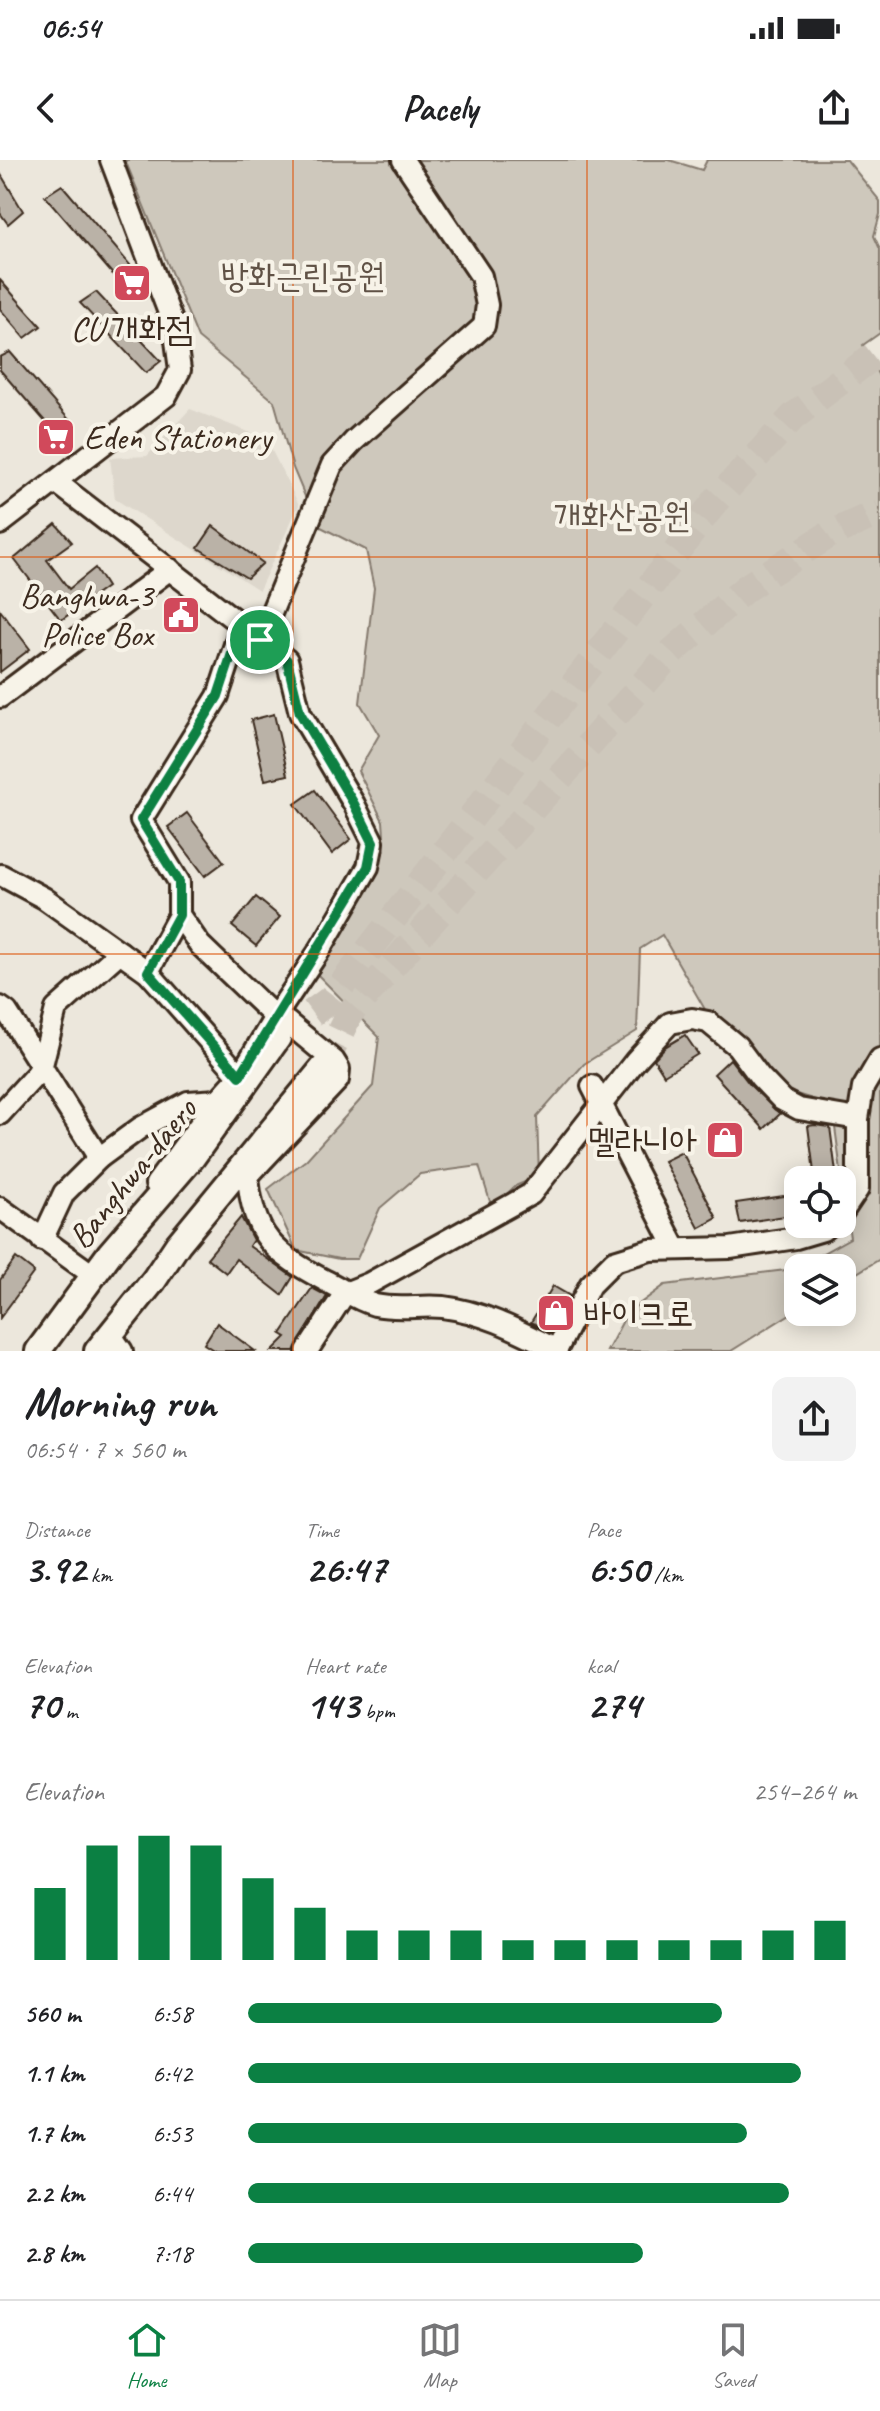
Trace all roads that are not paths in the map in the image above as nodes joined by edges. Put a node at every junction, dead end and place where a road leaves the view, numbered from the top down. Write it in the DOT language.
graph roads {
  1 [pos="111,160"];
  2 [pos="403,160"];
  3 [pos="56,482"];
  4 [pos="0,524"];
  5 [pos="170,569"];
  6 [pos="242,623"];
  7 [pos="260,640"];
  8 [pos="0,697"];
  9 [pos="0,865"];
  10 [pos="0,875"];
  11 [pos="179,915"];
  12 [pos="120,952"];
  13 [pos="148,972"];
  14 [pos="0,1007"];
  15 [pos="276,1027"];
  16 [pos="880,1059"];
  17 [pos="41,1069"];
  18 [pos="322,1069"];
  19 [pos="240,1076"];
  20 [pos="597,1095"];
  21 [pos="218,1100"];
  22 [pos="0,1114"];
  23 [pos="858,1119"];
  24 [pos="99,1158"];
  25 [pos="248,1175"];
  26 [pos="856,1192"];
  27 [pos="0,1208"];
  28 [pos="796,1238"];
  29 [pos="42,1240"];
  30 [pos="676,1249"];
  31 [pos="110,1253"];
  32 [pos="93,1275"];
  33 [pos="154,1280"];
  34 [pos="345,1293"];
  35 [pos="110,1345"];
  36 [pos="557,1350"];
  37 [pos="38,1351"];
  38 [pos="307,1351"];
  1 -- 3 [label="street"];
  2 -- 7 [label="street"];
  3 -- 4 [label="street"];
  3 -- 5 [label="street"];
  5 -- 6 [label="street"];
  5 -- 8 [label="street"];
  6 -- 7 [label="street"];
  6 -- 11 [label="street"];
  7 -- 15 [label="street"];
  9 -- 10 [label="street"];
  10 -- 12 [label="street"];
  11 -- 13 [label="street"];
  11 -- 15 [label="street"];
  12 -- 13 [label="street"];
  12 -- 17 [label="street"];
  13 -- 19 [label="street"];
  14 -- 17 [label="street"];
  15 -- 19 [label="street"];
  15 -- 25 [label="street"];
  15 -- 31 [label="main road, Banghwa-daero"];
  16 -- 23 [label="street"];
  17 -- 22 [label="street"];
  17 -- 24 [label="street"];
  18 -- 33 [label="main road"];
  19 -- 21 [label="street"];
  20 -- 23 [label="street"];
  20 -- 30 [label="street"];
  20 -- 34 [label="street"];
  21 -- 24 [label="street"];
  21 -- 31 [label="street"];
  23 -- 26 [label="street"];
  24 -- 29 [label="street"];
  25 -- 33 [label="street"];
  25 -- 34 [label="street"];
  27 -- 29 [label="street"];
  28 -- 30 [label="street"];
  29 -- 32 [label="street"];
  30 -- 36 [label="street"];
  31 -- 32 [label="main road, Banghwa-daero"];
  32 -- 37 [label="main road, Banghwa-daero"];
  33 -- 35 [label="main road"];
  34 -- 36 [label="street"];
  34 -- 38 [label="street"];
}
